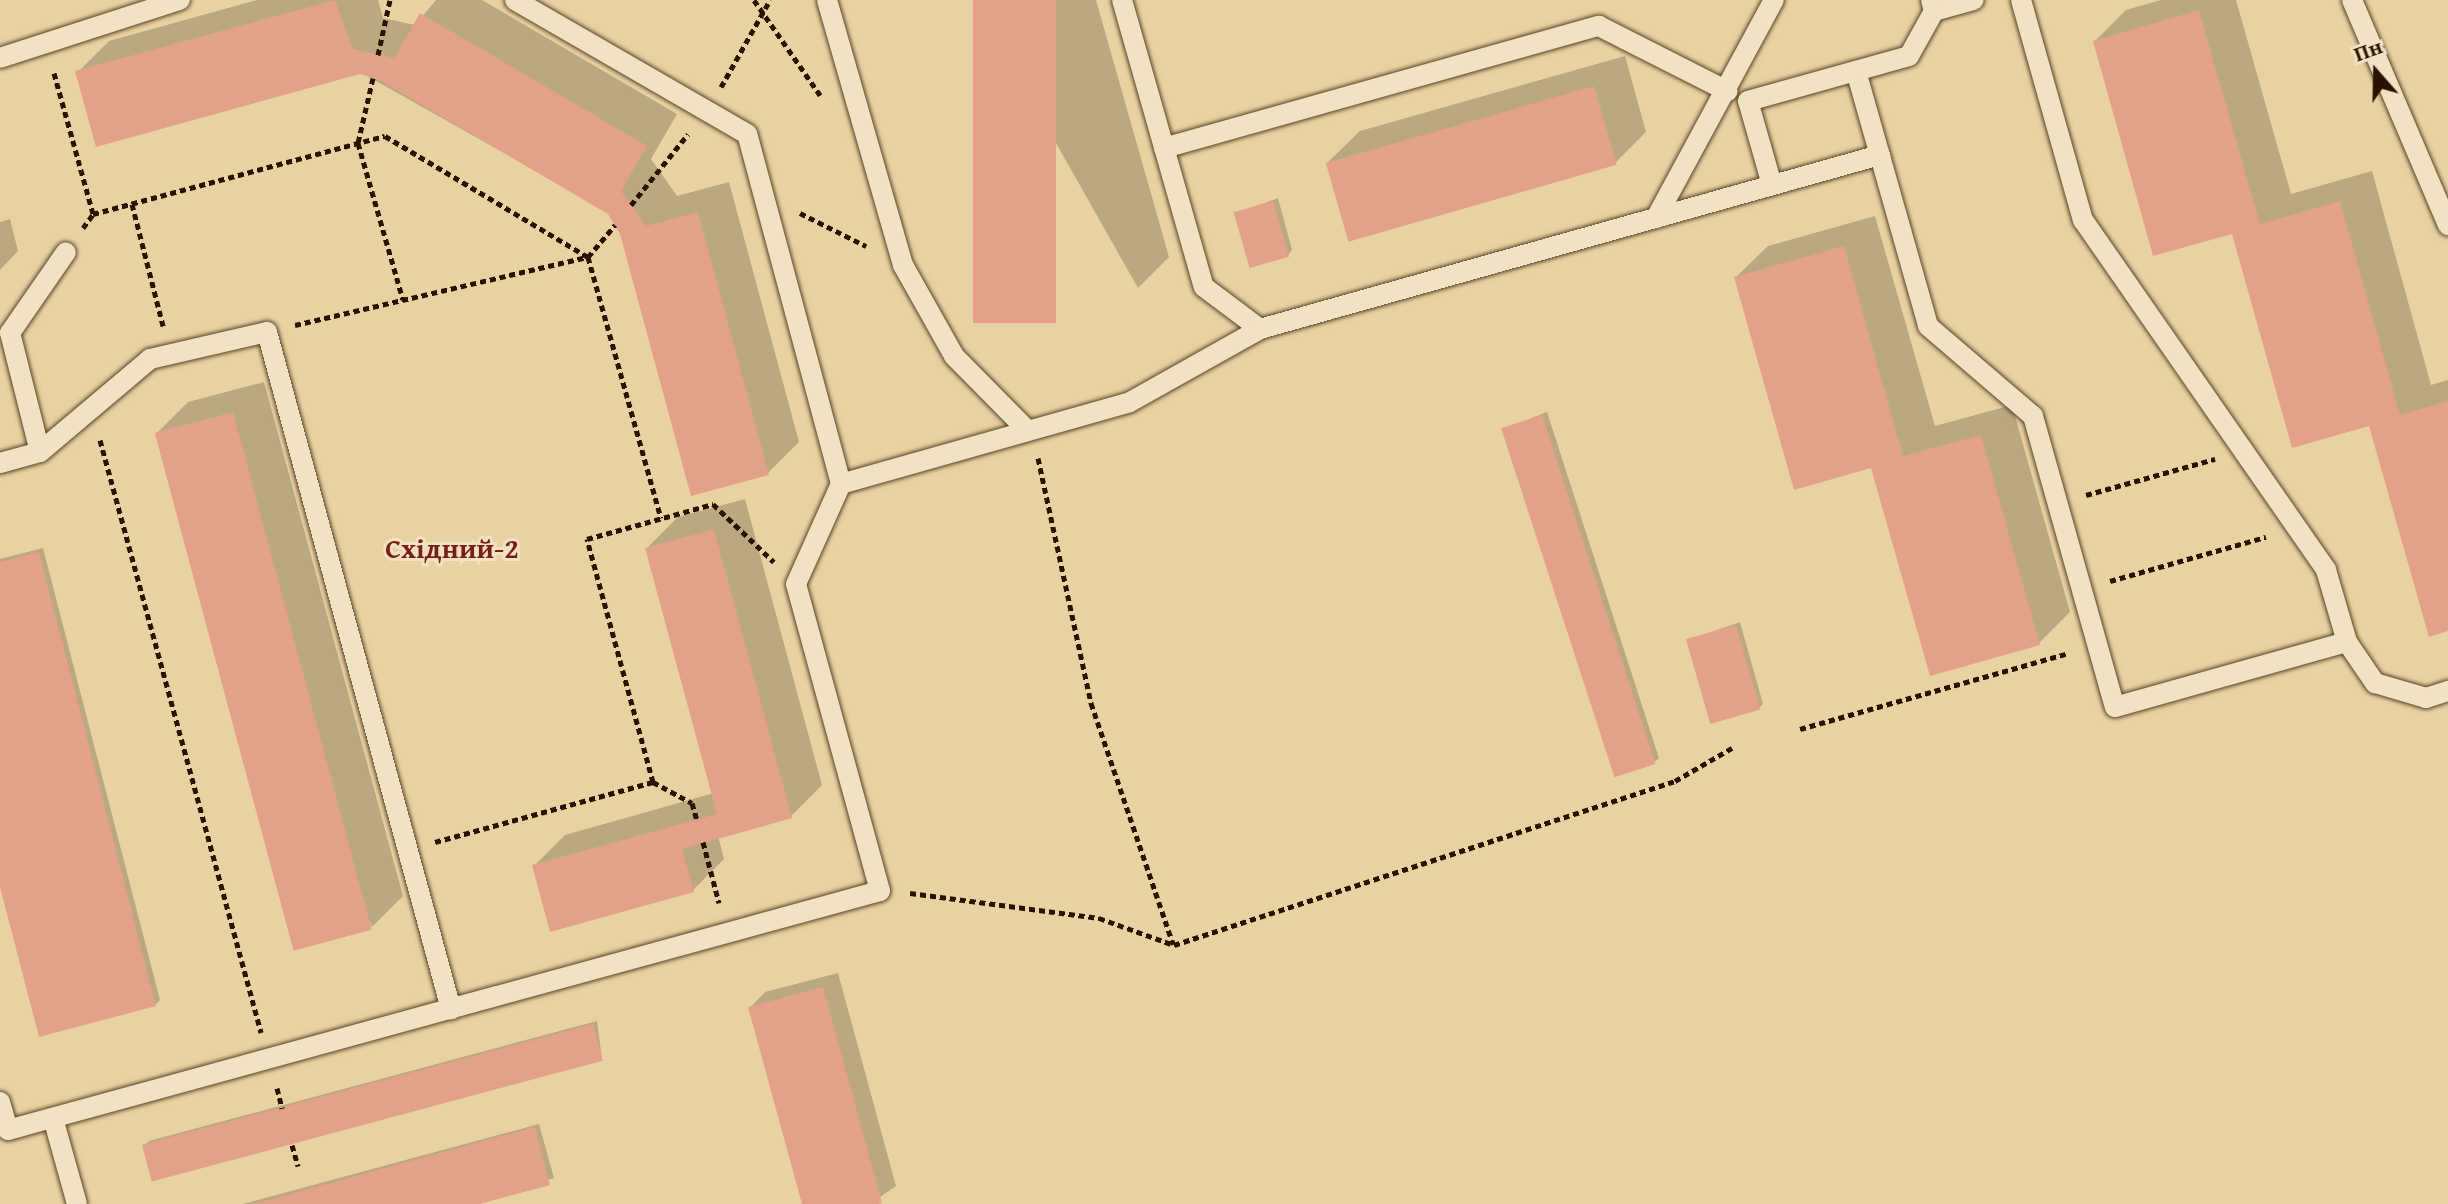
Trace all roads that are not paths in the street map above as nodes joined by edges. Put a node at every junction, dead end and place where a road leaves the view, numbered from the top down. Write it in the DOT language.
graph roads {
  1 [pos="180,0"];
  2 [pos="515,0"];
  3 [pos="827,0"];
  4 [pos="1122,0"];
  5 [pos="1774,0"];
  6 [pos="1974,0"];
  7 [pos="2021,0"];
  8 [pos="2352,0"];
  9 [pos="1932,6"];
  10 [pos="0,58"];
  11 [pos="1856,71"];
  12 [pos="1727,91"];
  13 [pos="1164,148"];
  14 [pos="1880,155"];
  15 [pos="1772,185"];
  16 [pos="1656,218"];
  17 [pos="2448,225"];
  18 [pos="66,252"];
  19 [pos="1260,329"];
  20 [pos="1028,431"];
  21 [pos="40,452"];
  22 [pos="0,463"];
  23 [pos="841,484"];
  24 [pos="2347,642"];
  25 [pos="2448,691"];
  26 [pos="451,1009"];
  27 [pos="0,1102"];
  28 [pos="53,1118"];
  29 [pos="77,1204"];
  1 -- 10 [label="lane"];
  2 -- 23 [label="lane"];
  3 -- 20 [label="lane"];
  4 -- 13 [label="lane"];
  5 -- 12 [label="lane"];
  6 -- 9 [label="lane"];
  7 -- 24 [label="lane"];
  8 -- 17 [label="lane"];
  9 -- 11 [label="lane"];
  11 -- 14 [label="lane"];
  11 -- 15 [label="lane"];
  12 -- 13 [label="lane"];
  12 -- 16 [label="lane"];
  13 -- 19 [label="lane"];
  14 -- 15 [label="lane"];
  14 -- 24 [label="lane"];
  15 -- 16 [label="lane"];
  16 -- 19 [label="lane"];
  18 -- 21 [label="lane"];
  19 -- 20 [label="lane"];
  20 -- 23 [label="lane"];
  21 -- 22 [label="lane"];
  21 -- 26 [label="lane"];
  23 -- 26 [label="lane"];
  24 -- 25 [label="lane"];
  26 -- 28 [label="lane"];
  27 -- 28 [label="lane"];
  28 -- 29 [label="lane"];
}
